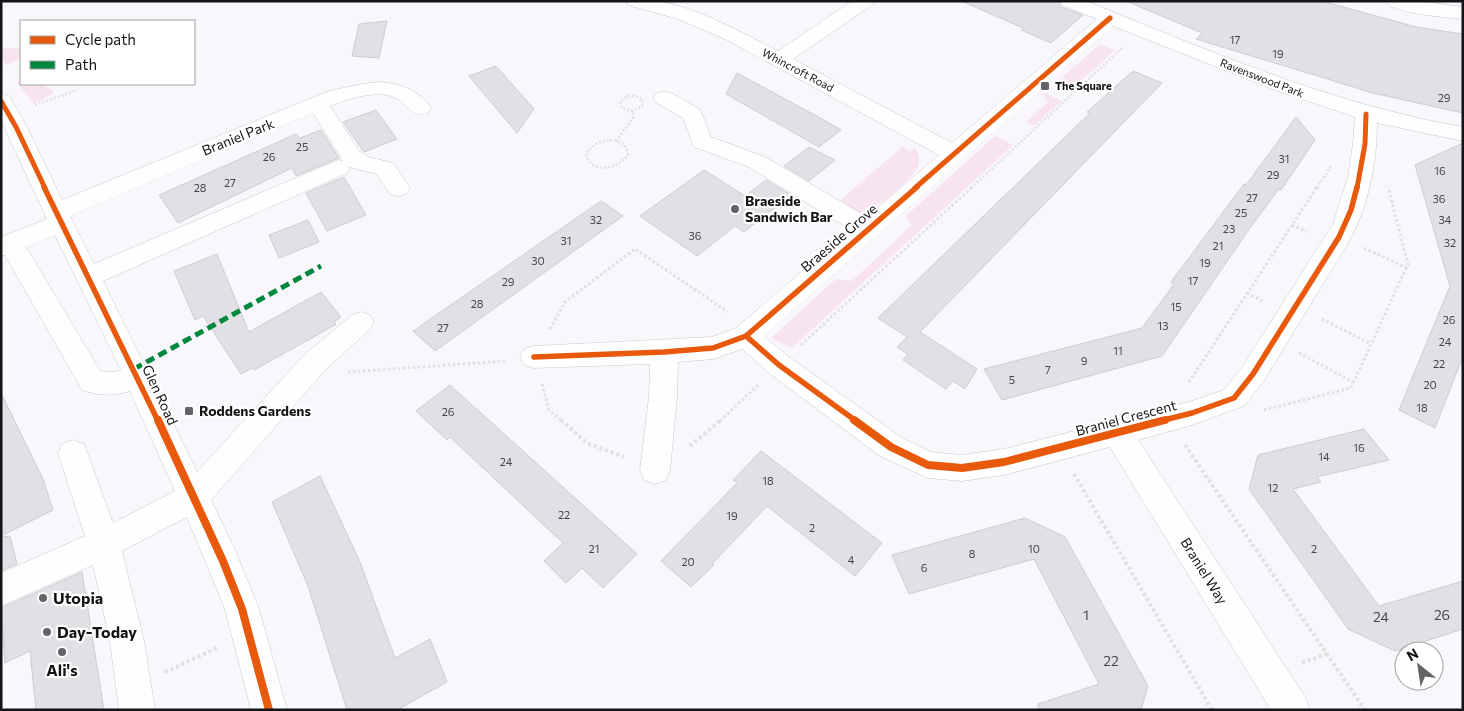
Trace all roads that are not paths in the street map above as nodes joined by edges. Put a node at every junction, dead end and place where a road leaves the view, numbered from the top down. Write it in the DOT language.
graph roads {
  1 [pos="635,1"];
  2 [pos="865,1"];
  3 [pos="1069,1"];
  4 [pos="1393,1"];
  5 [pos="1463,13"];
  6 [pos="1110,18"];
  7 [pos="779,60"];
  8 [pos="664,98"];
  9 [pos="1,101"];
  10 [pos="318,104"];
  11 [pos="420,108"];
  12 [pos="1366,114"];
  13 [pos="1463,134"];
  14 [pos="955,154"];
  15 [pos="339,168"];
  16 [pos="398,188"];
  17 [pos="59,217"];
  18 [pos="868,229"];
  19 [pos="6,245"];
  20 [pos="88,277"];
  21 [pos="361,322"];
  22 [pos="750,332"];
  23 [pos="664,352"];
  24 [pos="534,357"];
  25 [pos="138,377"];
  26 [pos="1116,433"];
  27 [pos="73,453"];
  28 [pos="655,470"];
  29 [pos="193,498"];
  30 [pos="104,544"];
  31 [pos="1,590"];
  32 [pos="137,710"];
  33 [pos="269,710"];
  34 [pos="1292,710"];
  1 -- 7 [label="street, Whincroft Road"];
  2 -- 7 [label="street"];
  3 -- 6 [label="street, Ravenswood Park"];
  4 -- 5 [label="street"];
  6 -- 12 [label="street, Ravenswood Park"];
  6 -- 14 [label="street, Braeside Grove"];
  7 -- 14 [label="street, Whincroft Road"];
  8 -- 18 [label="street"];
  9 -- 17 [label="street, Glen Road"];
  10 -- 11 [label="street, Braniel Park"];
  10 -- 16 [label="street"];
  10 -- 17 [label="street, Braniel Park"];
  12 -- 13 [label="street, Ravenswood Park"];
  12 -- 26 [label="street, Braniel Crescent"];
  14 -- 18 [label="street, Braeside Grove"];
  15 -- 20 [label="street"];
  17 -- 19 [label="street"];
  17 -- 20 [label="street, Glen Road"];
  18 -- 22 [label="street, Braeside Grove"];
  19 -- 25 [label="street"];
  20 -- 25 [label="street, Glen Road"];
  21 -- 29 [label="street"];
  22 -- 23 [label="street, Braeside Grove"];
  22 -- 26 [label="street, Braniel Crescent"];
  23 -- 24 [label="street, Braeside Grove"];
  23 -- 28 [label="street"];
  25 -- 29 [label="street, Glen Road"];
  26 -- 34 [label="street, Braniel Way"];
  27 -- 30 [label="street"];
  29 -- 30 [label="street"];
  29 -- 33 [label="street, Glen Road"];
  30 -- 31 [label="street"];
  30 -- 32 [label="street"];
}
